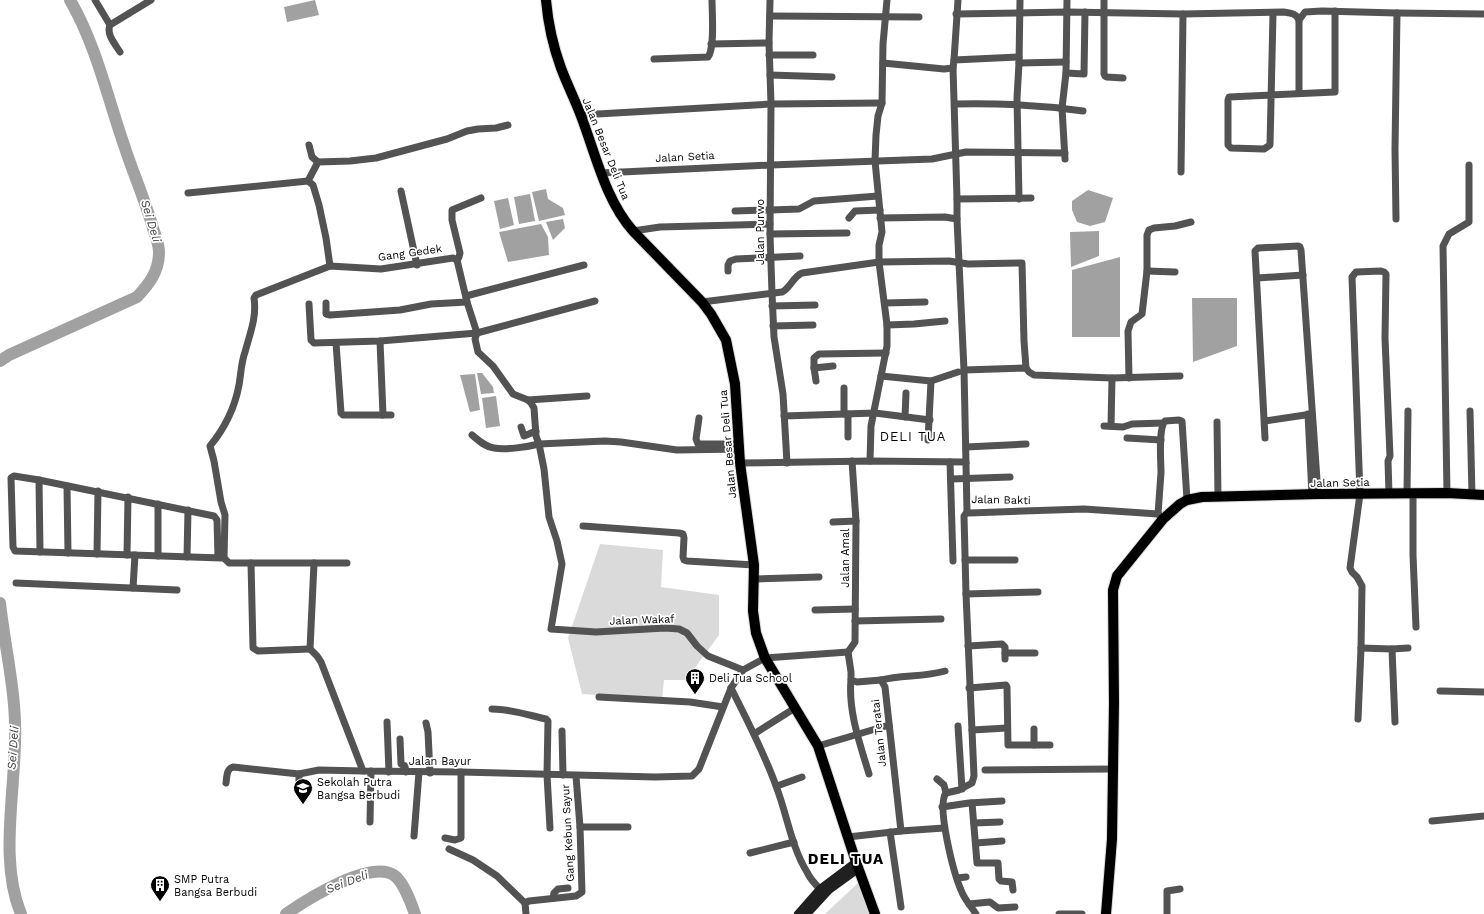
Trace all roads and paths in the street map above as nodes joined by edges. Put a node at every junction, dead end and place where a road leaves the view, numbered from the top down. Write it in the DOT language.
graph roads {
  1 [pos="95,0"];
  2 [pos="151,0"];
  3 [pos="546,0"];
  4 [pos="712,0"];
  5 [pos="770,0"];
  6 [pos="888,0"];
  7 [pos="958,0"];
  8 [pos="1020,0"];
  9 [pos="1067,0"];
  10 [pos="1104,0"];
  11 [pos="1335,11"];
  12 [pos="1067,12"];
  13 [pos="1085,12"];
  14 [pos="1019,13"];
  15 [pos="1104,13"];
  16 [pos="1397,13"];
  17 [pos="956,14"];
  18 [pos="1183,14"];
  19 [pos="1273,14"];
  20 [pos="1484,14"];
  21 [pos="770,16"];
  22 [pos="919,17"];
  23 [pos="886,18"];
  24 [pos="1299,20"];
  25 [pos="110,25"];
  26 [pos="769,43"];
  27 [pos="711,44"];
  28 [pos="120,52"];
  29 [pos="769,55"];
  30 [pos="813,55"];
  31 [pos="654,59"];
  32 [pos="954,60"];
  33 [pos="1019,60"];
  34 [pos="883,62"];
  35 [pos="1066,62"];
  36 [pos="953,68"];
  37 [pos="1066,73"];
  38 [pos="770,75"];
  39 [pos="832,77"];
  40 [pos="1123,78"];
  41 [pos="1299,93"];
  42 [pos="1270,95"];
  43 [pos="882,103"];
  44 [pos="771,104"];
  45 [pos="955,104"];
  46 [pos="1018,106"];
  47 [pos="1062,108"];
  48 [pos="1083,111"];
  49 [pos="580,114"];
  50 [pos="508,125"];
  51 [pos="309,145"];
  52 [pos="1018,153"];
  53 [pos="955,154"];
  54 [pos="875,161"];
  55 [pos="318,162"];
  56 [pos="771,165"];
  57 [pos="1469,165"];
  58 [pos="1181,172"];
  59 [pos="601,173"];
  60 [pos="308,181"];
  61 [pos="401,191"];
  62 [pos="188,193"];
  63 [pos="878,196"];
  64 [pos="481,198"];
  65 [pos="1031,198"];
  66 [pos="957,199"];
  67 [pos="1020,199"];
  68 [pos="770,210"];
  69 [pos="880,210"];
  70 [pos="735,211"];
  71 [pos="849,218"];
  72 [pos="880,218"];
  73 [pos="957,219"];
  74 [pos="1396,219"];
  75 [pos="1191,222"];
  76 [pos="770,224"];
  77 [pos="633,231"];
  78 [pos="847,233"];
  79 [pos="770,234"];
  80 [pos="800,256"];
  81 [pos="771,257"];
  82 [pos="457,260"];
  83 [pos="879,262"];
  84 [pos="959,263"];
  85 [pos="417,264"];
  86 [pos="584,265"];
  87 [pos="330,266"];
  88 [pos="728,271"];
  89 [pos="1147,271"];
  90 [pos="1175,272"];
  91 [pos="1303,275"];
  92 [pos="1257,278"];
  93 [pos="772,293"];
  94 [pos="467,299"];
  95 [pos="595,301"];
  96 [pos="702,302"];
  97 [pos="925,302"];
  98 [pos="326,303"];
  99 [pos="885,303"];
  100 [pos="309,304"];
  101 [pos="815,305"];
  102 [pos="772,306"];
  103 [pos="945,321"];
  104 [pos="813,325"];
  105 [pos="887,325"];
  106 [pos="774,326"];
  107 [pos="476,333"];
  108 [pos="380,341"];
  109 [pos="336,343"];
  110 [pos="886,353"];
  111 [pos="833,366"];
  112 [pos="814,368"];
  113 [pos="1026,368"];
  114 [pos="961,371"];
  115 [pos="881,376"];
  116 [pos="1180,376"];
  117 [pos="1112,378"];
  118 [pos="1129,378"];
  119 [pos="816,381"];
  120 [pos="931,381"];
  121 [pos="844,388"];
  122 [pos="906,393"];
  123 [pos="587,396"];
  124 [pos="528,400"];
  125 [pos="1408,411"];
  126 [pos="1470,411"];
  127 [pos="875,413"];
  128 [pos="846,414"];
  129 [pos="1310,414"];
  130 [pos="383,415"];
  131 [pos="391,415"];
  132 [pos="784,416"];
  133 [pos="905,417"];
  134 [pos="699,418"];
  135 [pos="930,420"];
  136 [pos="1265,421"];
  137 [pos="1217,422"];
  138 [pos="1163,423"];
  139 [pos="521,427"];
  140 [pos="536,431"];
  141 [pos="472,435"];
  142 [pos="848,437"];
  143 [pos="1127,438"];
  144 [pos="1265,438"];
  145 [pos="928,440"];
  146 [pos="1161,440"];
  147 [pos="539,444"];
  148 [pos="1026,444"];
  149 [pos="739,446"];
  150 [pos="966,447"];
  151 [pos="852,461"];
  152 [pos="870,461"];
  153 [pos="950,462"];
  154 [pos="740,463"];
  155 [pos="787,463"];
  156 [pos="966,463"];
  157 [pos="1010,477"];
  158 [pos="951,479"];
  159 [pos="966,479"];
  160 [pos="39,480"];
  161 [pos="67,486"];
  162 [pos="98,491"];
  163 [pos="1447,493"];
  164 [pos="1315,494"];
  165 [pos="1360,494"];
  166 [pos="1389,494"];
  167 [pos="1410,494"];
  168 [pos="1472,495"];
  169 [pos="1484,495"];
  170 [pos="128,497"];
  171 [pos="1218,497"];
  172 [pos="1192,499"];
  173 [pos="158,504"];
  174 [pos="188,510"];
  175 [pos="965,514"];
  176 [pos="1161,516"];
  177 [pos="952,517"];
  178 [pos="856,521"];
  179 [pos="833,522"];
  180 [pos="583,526"];
  181 [pos="40,552"];
  182 [pos="68,553"];
  183 [pos="97,554"];
  184 [pos="127,555"];
  185 [pos="135,555"];
  186 [pos="158,556"];
  187 [pos="187,557"];
  188 [pos="221,558"];
  189 [pos="965,560"];
  190 [pos="1015,560"];
  191 [pos="953,561"];
  192 [pos="251,563"];
  193 [pos="314,563"];
  194 [pos="347,563"];
  195 [pos="754,564"];
  196 [pos="819,577"];
  197 [pos="754,579"];
  198 [pos="16,583"];
  199 [pos="133,588"];
  200 [pos="177,590"];
  201 [pos="1038,592"];
  202 [pos="966,594"];
  203 [pos="855,609"];
  204 [pos="815,610"];
  205 [pos="941,619"];
  206 [pos="855,621"];
  207 [pos="1416,627"];
  208 [pos="968,646"];
  209 [pos="1362,648"];
  210 [pos="1408,648"];
  211 [pos="310,649"];
  212 [pos="1392,649"];
  213 [pos="848,652"];
  214 [pos="1034,653"];
  215 [pos="765,658"];
  216 [pos="743,670"];
  217 [pos="945,672"];
  218 [pos="851,680"];
  219 [pos="881,680"];
  220 [pos="731,688"];
  221 [pos="969,688"];
  222 [pos="1440,692"];
  223 [pos="1484,692"];
  224 [pos="599,697"];
  225 [pos="723,707"];
  226 [pos="795,708"];
  227 [pos="492,709"];
  228 [pos="1358,719"];
  229 [pos="387,722"];
  230 [pos="426,722"];
  231 [pos="1394,722"];
  232 [pos="889,725"];
  233 [pos="958,726"];
  234 [pos="1007,728"];
  235 [pos="1034,729"];
  236 [pos="972,730"];
  237 [pos="562,731"];
  238 [pos="754,734"];
  239 [pos="857,734"];
  240 [pos="400,739"];
  241 [pos="1034,745"];
  242 [pos="1050,745"];
  243 [pos="818,746"];
  244 [pos="1113,768"];
  245 [pos="985,770"];
  246 [pos="363,771"];
  247 [pos="371,771"];
  248 [pos="388,772"];
  249 [pos="406,772"];
  250 [pos="419,772"];
  251 [pos="461,772"];
  252 [pos="430,773"];
  253 [pos="299,774"];
  254 [pos="869,774"];
  255 [pos="547,775"];
  256 [pos="563,775"];
  257 [pos="576,776"];
  258 [pos="802,777"];
  259 [pos="937,779"];
  260 [pos="226,783"];
  261 [pos="777,786"];
  262 [pos="962,788"];
  263 [pos="299,790"];
  264 [pos="946,793"];
  265 [pos="1002,801"];
  266 [pos="972,803"];
  267 [pos="942,808"];
  268 [pos="1484,816"];
  269 [pos="1432,821"];
  270 [pos="370,822"];
  271 [pos="1000,822"];
  272 [pos="974,823"];
  273 [pos="580,827"];
  274 [pos="628,827"];
  275 [pos="550,828"];
  276 [pos="944,828"];
  277 [pos="901,831"];
  278 [pos="890,832"];
  279 [pos="414,836"];
  280 [pos="848,837"];
  281 [pos="444,838"];
  282 [pos="794,842"];
  283 [pos="1002,842"];
  284 [pos="976,843"];
  285 [pos="449,849"];
  286 [pos="750,853"];
  287 [pos="857,866"];
  288 [pos="957,878"];
  289 [pos="966,878"];
  290 [pos="568,888"];
  291 [pos="820,889"];
  292 [pos="1180,889"];
  293 [pos="1013,890"];
  294 [pos="553,898"];
  295 [pos="525,903"];
  296 [pos="969,904"];
  297 [pos="1015,907"];
  298 [pos="901,908"];
  299 [pos="526,914"];
  300 [pos="798,914"];
  301 [pos="807,914"];
  302 [pos="875,914"];
  303 [pos="976,914"];
  304 [pos="1060,914"];
  305 [pos="1082,914"];
  306 [pos="1106,914"];
  307 [pos="1167,914"];
  1 -- 25 [label="street"];
  2 -- 25 [label="street"];
  3 -- 49 [label="main road, Jalan Besar Deli Tua"];
  4 -- 27 [label="street"];
  5 -- 21 [label="street, Jalan Purwo"];
  6 -- 23 [label="street"];
  7 -- 17 [label="street, Jalan Bakti"];
  8 -- 14 [label="street"];
  9 -- 12 [label="street"];
  10 -- 15 [label="street"];
  11 -- 16 [label="street"];
  11 -- 24 [label="street"];
  11 -- 41 [label="street"];
  12 -- 13 [label="street"];
  12 -- 14 [label="street"];
  12 -- 35 [label="street"];
  13 -- 15 [label="street"];
  13 -- 37 [label="street"];
  14 -- 17 [label="street"];
  14 -- 33 [label="street"];
  15 -- 18 [label="street"];
  15 -- 40 [label="street"];
  16 -- 20 [label="street"];
  16 -- 74 [label="street"];
  17 -- 32 [label="street, Jalan Bakti"];
  18 -- 19 [label="street"];
  18 -- 58 [label="street"];
  19 -- 24 [label="street"];
  19 -- 42 [label="street"];
  21 -- 23 [label="street"];
  21 -- 26 [label="street, Jalan Purwo"];
  22 -- 23 [label="street"];
  23 -- 34 [label="street"];
  24 -- 41 [label="street"];
  25 -- 28 [label="street"];
  26 -- 27 [label="street"];
  26 -- 29 [label="street, Jalan Purwo"];
  27 -- 31 [label="street"];
  29 -- 30 [label="street"];
  29 -- 38 [label="street, Jalan Purwo"];
  32 -- 33 [label="street"];
  32 -- 36 [label="street, Jalan Bakti"];
  33 -- 35 [label="street"];
  33 -- 46 [label="street"];
  34 -- 36 [label="street"];
  34 -- 43 [label="street"];
  35 -- 37 [label="street"];
  36 -- 45 [label="street, Jalan Bakti"];
  37 -- 47 [label="street"];
  38 -- 39 [label="street"];
  38 -- 44 [label="street, Jalan Purwo"];
  41 -- 42 [label="street"];
  42 -- 42 [label="street"];
  43 -- 44 [label="street"];
  43 -- 54 [label="street"];
  44 -- 49 [label="street"];
  44 -- 56 [label="street, Jalan Purwo"];
  45 -- 46 [label="street"];
  45 -- 53 [label="street, Jalan Bakti"];
  46 -- 47 [label="street"];
  46 -- 52 [label="street"];
  47 -- 48 [label="street"];
  47 -- 52 [label="street, Jalan Setia"];
  49 -- 59 [label="main road, Jalan Besar Deli Tua"];
  50 -- 55 [label="street"];
  51 -- 55 [label="street"];
  52 -- 53 [label="street, Jalan Setia"];
  52 -- 67 [label="street"];
  53 -- 54 [label="street, Jalan Setia"];
  53 -- 66 [label="street, Jalan Bakti"];
  54 -- 56 [label="street, Jalan Setia"];
  54 -- 63 [label="street"];
  55 -- 60 [label="street"];
  56 -- 59 [label="street, Jalan Setia"];
  56 -- 68 [label="street, Jalan Purwo"];
  57 -- 163 [label="street"];
  59 -- 77 [label="main road, Jalan Besar Deli Tua"];
  60 -- 62 [label="street"];
  60 -- 87 [label="street"];
  61 -- 85 [label="street"];
  63 -- 68 [label="street"];
  63 -- 69 [label="street"];
  64 -- 82 [label="street"];
  65 -- 67 [label="street"];
  66 -- 67 [label="street"];
  66 -- 73 [label="street, Jalan Bakti"];
  68 -- 70 [label="street"];
  68 -- 76 [label="street, Jalan Purwo"];
  69 -- 71 [label="street"];
  69 -- 72 [label="street"];
  72 -- 73 [label="street"];
  72 -- 83 [label="street"];
  73 -- 84 [label="street, Jalan Bakti"];
  75 -- 89 [label="street"];
  76 -- 77 [label="street"];
  76 -- 79 [label="street, Jalan Purwo"];
  77 -- 96 [label="main road, Jalan Besar Deli Tua"];
  78 -- 79 [label="street"];
  79 -- 81 [label="street, Jalan Purwo"];
  80 -- 81 [label="street"];
  81 -- 88 [label="street"];
  81 -- 93 [label="street, Jalan Purwo"];
  82 -- 85 [label="street, Gang Gedek"];
  82 -- 94 [label="street, Gang Gedek"];
  83 -- 84 [label="street"];
  83 -- 93 [label="street"];
  83 -- 99 [label="street"];
  84 -- 113 [label="street"];
  84 -- 114 [label="street, Jalan Bakti"];
  85 -- 87 [label="street, Gang Gedek"];
  86 -- 94 [label="street"];
  87 -- 188 [label="street, Gang Gedek"];
  89 -- 90 [label="street"];
  89 -- 118 [label="street"];
  91 -- 92 [label="street"];
  91 -- 92 [label="street"];
  91 -- 129 [label="street"];
  92 -- 136 [label="street"];
  93 -- 96 [label="street"];
  93 -- 102 [label="street, Jalan Purwo"];
  94 -- 98 [label="street"];
  94 -- 107 [label="street, Gang Gedek"];
  95 -- 107 [label="street"];
  96 -- 149 [label="main road, Jalan Besar Deli Tua"];
  97 -- 99 [label="street"];
  99 -- 105 [label="street"];
  100 -- 109 [label="street"];
  101 -- 102 [label="street"];
  102 -- 106 [label="street, Jalan Purwo"];
  103 -- 105 [label="street"];
  104 -- 106 [label="street"];
  105 -- 110 [label="street"];
  106 -- 132 [label="street, Jalan Purwo"];
  107 -- 108 [label="street"];
  107 -- 124 [label="street, Gang Gedek"];
  108 -- 109 [label="street"];
  108 -- 130 [label="street"];
  109 -- 130 [label="street"];
  110 -- 112 [label="street"];
  110 -- 115 [label="street"];
  111 -- 112 [label="street"];
  112 -- 119 [label="street"];
  113 -- 114 [label="street"];
  113 -- 117 [label="street"];
  114 -- 120 [label="street"];
  114 -- 150 [label="street, Jalan Bakti"];
  115 -- 120 [label="street"];
  115 -- 127 [label="street"];
  116 -- 118 [label="street"];
  117 -- 118 [label="street"];
  117 -- 138 [label="street"];
  120 -- 135 [label="street"];
  121 -- 128 [label="street"];
  122 -- 133 [label="street"];
  123 -- 124 [label="street"];
  124 -- 140 [label="street"];
  125 -- 167 [label="street"];
  126 -- 168 [label="street"];
  127 -- 128 [label="street"];
  127 -- 133 [label="street"];
  127 -- 152 [label="street"];
  128 -- 132 [label="street"];
  128 -- 142 [label="street"];
  129 -- 136 [label="street"];
  129 -- 164 [label="street"];
  130 -- 131 [label="street"];
  132 -- 155 [label="street, Jalan Purwo"];
  133 -- 135 [label="street"];
  134 -- 149 [label="street"];
  135 -- 145 [label="street"];
  136 -- 144 [label="street"];
  137 -- 171 [label="street"];
  138 -- 146 [label="street"];
  138 -- 172 [label="street"];
  139 -- 140 [label="street"];
  140 -- 147 [label="street"];
  141 -- 147 [label="street"];
  143 -- 146 [label="street"];
  146 -- 176 [label="street"];
  147 -- 149 [label="street"];
  147 -- 216 [label="street, Jalan Wakaf"];
  148 -- 150 [label="street"];
  149 -- 154 [label="main road, Jalan Besar Deli Tua"];
  150 -- 156 [label="street, Jalan Bakti"];
  151 -- 152 [label="street"];
  151 -- 155 [label="street"];
  151 -- 178 [label="street, Jalan Amal"];
  152 -- 153 [label="street"];
  153 -- 156 [label="street"];
  153 -- 158 [label="street"];
  154 -- 155 [label="street"];
  154 -- 195 [label="main road, Jalan Besar Deli Tua"];
  156 -- 159 [label="street, Jalan Bakti"];
  157 -- 159 [label="street"];
  158 -- 159 [label="street"];
  158 -- 177 [label="street"];
  159 -- 175 [label="street, Jalan Bakti"];
  160 -- 161 [label="street"];
  160 -- 181 [label="street"];
  160 -- 181 [label="street"];
  161 -- 162 [label="street"];
  161 -- 182 [label="street"];
  162 -- 170 [label="street"];
  162 -- 183 [label="street"];
  163 -- 167 [label="main road, Jalan Setia"];
  163 -- 168 [label="main road, Jalan Setia"];
  164 -- 165 [label="main road, Jalan Setia"];
  164 -- 171 [label="main road, Jalan Setia"];
  165 -- 166 [label="main road, Jalan Setia"];
  165 -- 166 [label="street"];
  165 -- 209 [label="street"];
  166 -- 167 [label="main road, Jalan Setia"];
  167 -- 207 [label="street"];
  168 -- 169 [label="main road, Jalan Setia"];
  170 -- 173 [label="street"];
  170 -- 184 [label="street"];
  171 -- 172 [label="main road, Jalan Setia"];
  172 -- 176 [label="main road"];
  173 -- 174 [label="street"];
  173 -- 186 [label="street"];
  174 -- 187 [label="street"];
  174 -- 188 [label="street"];
  175 -- 176 [label="street, Jalan Bakti"];
  175 -- 177 [label="street"];
  175 -- 189 [label="street"];
  176 -- 244 [label="main road"];
  177 -- 191 [label="street"];
  178 -- 179 [label="street"];
  178 -- 203 [label="street, Jalan Amal"];
  180 -- 195 [label="street"];
  181 -- 182 [label="street"];
  182 -- 183 [label="street"];
  183 -- 184 [label="street"];
  184 -- 185 [label="street"];
  185 -- 186 [label="street"];
  185 -- 199 [label="street"];
  186 -- 187 [label="street"];
  187 -- 188 [label="street"];
  188 -- 192 [label="street"];
  189 -- 190 [label="street"];
  189 -- 202 [label="street"];
  192 -- 193 [label="street"];
  192 -- 211 [label="street"];
  193 -- 194 [label="street"];
  193 -- 211 [label="street"];
  195 -- 197 [label="main road, Jalan Besar Deli Tua"];
  196 -- 197 [label="street"];
  197 -- 215 [label="main road, Jalan Besar Deli Tua"];
  198 -- 199 [label="street"];
  199 -- 200 [label="street"];
  201 -- 202 [label="street"];
  202 -- 208 [label="street"];
  203 -- 204 [label="street"];
  203 -- 206 [label="street, Jalan Amal"];
  205 -- 206 [label="street"];
  206 -- 213 [label="street, Jalan Amal"];
  208 -- 214 [label="street"];
  208 -- 221 [label="street"];
  209 -- 212 [label="street"];
  209 -- 228 [label="street"];
  210 -- 212 [label="street"];
  211 -- 246 [label="street"];
  212 -- 231 [label="street"];
  213 -- 215 [label="street"];
  213 -- 218 [label="street"];
  215 -- 216 [label="street, Jalan Bayur"];
  215 -- 226 [label="main road, Jalan Besar Deli Tua"];
  216 -- 220 [label="street, Jalan Bayur"];
  217 -- 219 [label="street"];
  218 -- 219 [label="street"];
  218 -- 239 [label="street"];
  219 -- 232 [label="street, Jalan Teratai"];
  220 -- 225 [label="street, Jalan Bayur"];
  220 -- 238 [label="street"];
  221 -- 234 [label="street"];
  221 -- 236 [label="street"];
  222 -- 223 [label="street"];
  224 -- 225 [label="street"];
  225 -- 257 [label="street, Jalan Bayur"];
  226 -- 238 [label="street"];
  226 -- 243 [label="main road, Jalan Besar Deli Tua"];
  227 -- 255 [label="street"];
  229 -- 248 [label="street"];
  230 -- 252 [label="street"];
  232 -- 239 [label="street"];
  232 -- 277 [label="street, Jalan Teratai"];
  233 -- 262 [label="street"];
  234 -- 236 [label="street"];
  234 -- 241 [label="street"];
  235 -- 241 [label="street"];
  236 -- 262 [label="street"];
  237 -- 256 [label="street"];
  238 -- 261 [label="street"];
  239 -- 243 [label="street"];
  239 -- 254 [label="street"];
  240 -- 249 [label="street"];
  241 -- 242 [label="street"];
  243 -- 280 [label="main road, Jalan Besar Deli Tua"];
  244 -- 245 [label="street"];
  244 -- 306 [label="main road"];
  246 -- 247 [label="street, Jalan Bayur"];
  246 -- 253 [label="street, Jalan Bayur"];
  247 -- 248 [label="street, Jalan Bayur"];
  247 -- 270 [label="street"];
  248 -- 249 [label="street, Jalan Bayur"];
  249 -- 250 [label="street, Jalan Bayur"];
  250 -- 252 [label="street, Jalan Bayur"];
  250 -- 279 [label="street"];
  251 -- 252 [label="street, Jalan Bayur"];
  251 -- 255 [label="street, Jalan Bayur"];
  251 -- 281 [label="street"];
  253 -- 260 [label="street, Jalan Bayur"];
  253 -- 263 [label="street"];
  255 -- 256 [label="street, Jalan Bayur"];
  255 -- 275 [label="street"];
  256 -- 257 [label="street, Jalan Bayur"];
  257 -- 273 [label="street, Gang Kebun Sayur"];
  258 -- 261 [label="street"];
  259 -- 264 [label="street"];
  261 -- 282 [label="street"];
  262 -- 264 [label="street"];
  264 -- 267 [label="street"];
  265 -- 266 [label="street"];
  266 -- 267 [label="street"];
  266 -- 272 [label="street"];
  267 -- 276 [label="street"];
  268 -- 269 [label="street"];
  271 -- 272 [label="street"];
  272 -- 284 [label="street"];
  273 -- 274 [label="street"];
  273 -- 294 [label="street, Gang Kebun Sayur"];
  276 -- 277 [label="street"];
  276 -- 288 [label="street"];
  277 -- 278 [label="street"];
  278 -- 280 [label="street"];
  278 -- 298 [label="street"];
  280 -- 287 [label="main road, Jalan Besar Deli Tua"];
  282 -- 286 [label="street"];
  282 -- 291 [label="street"];
  283 -- 284 [label="street"];
  284 -- 293 [label="street"];
  285 -- 295 [label="street"];
  287 -- 291 [label="main road"];
  287 -- 301 [label="main road"];
  287 -- 302 [label="main road, Jalan Besar Deli Tua"];
  288 -- 289 [label="street"];
  288 -- 296 [label="street"];
  290 -- 294 [label="street"];
  291 -- 300 [label="main road"];
  292 -- 307 [label="street"];
  294 -- 295 [label="street, Gang Kebun Sayur"];
  295 -- 299 [label="street"];
  296 -- 297 [label="street"];
  296 -- 303 [label="street"];
  304 -- 305 [label="street"];
}
